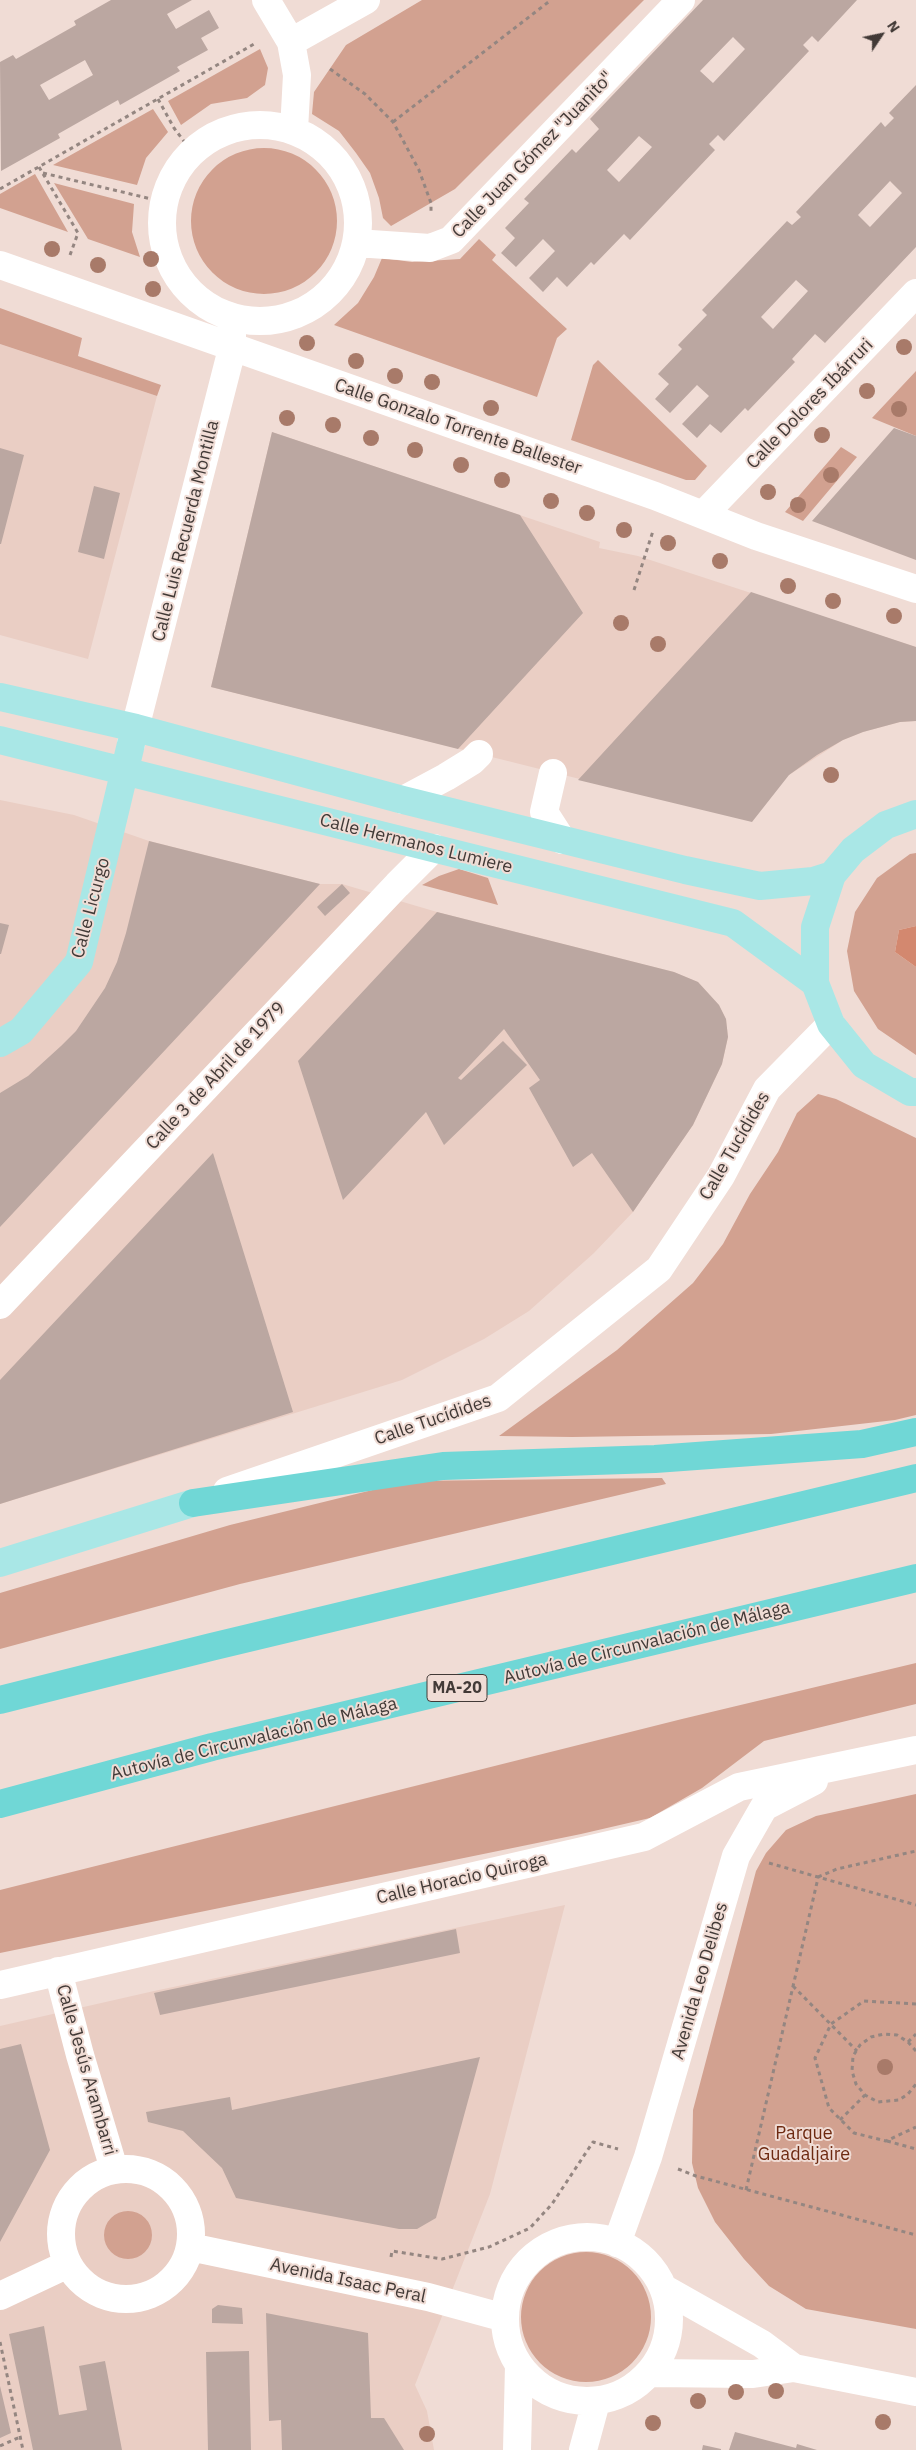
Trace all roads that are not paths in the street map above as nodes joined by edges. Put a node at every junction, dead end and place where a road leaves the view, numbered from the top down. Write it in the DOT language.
graph roads {
  1 [pos="266,0"];
  2 [pos="366,0"];
  3 [pos="681,0"];
  4 [pos="286,35"];
  5 [pos="294,130"];
  6 [pos="356,242"];
  7 [pos="0,265"];
  8 [pos="916,293"];
  9 [pos="232,317"];
  10 [pos="232,349"];
  11 [pos="704,514"];
  12 [pos="916,589"];
  13 [pos="0,697"];
  14 [pos="134,736"];
  15 [pos="0,740"];
  16 [pos="479,754"];
  17 [pos="125,772"];
  18 [pos="553,773"];
  19 [pos="403,800"];
  20 [pos="916,814"];
  21 [pos="562,840"];
  22 [pos="434,848"];
  23 [pos="832,875"];
  24 [pos="815,983"];
  25 [pos="830,1024"];
  26 [pos="0,1043"];
  27 [pos="916,1092"];
  28 [pos="0,1305"];
  29 [pos="916,1432"];
  30 [pos="916,1478"];
  31 [pos="193,1503"];
  32 [pos="0,1563"];
  33 [pos="916,1578"];
  34 [pos="0,1700"];
  35 [pos="916,1750"];
  36 [pos="842,1766"];
  37 [pos="0,1804"];
  38 [pos="58,1972"];
  39 [pos="0,1986"];
  40 [pos="114,2169"];
  41 [pos="617,2243"];
  42 [pos="190,2247"];
  43 [pos="68,2264"];
  44 [pos="663,2288"];
  45 [pos="0,2296"];
  46 [pos="505,2318"];
  47 [pos="519,2365"];
  48 [pos="794,2368"];
  49 [pos="650,2373"];
  50 [pos="916,2392"];
  51 [pos="596,2402"];
  52 [pos="517,2450"];
  53 [pos="583,2450"];
  1 -- 4 [label="street"];
  2 -- 4 [label="street"];
  3 -- 6 [label="street, Calle Juan Gómez \"Juanito\""];
  4 -- 5 [label="street"];
  5 -- 6 [label="street"];
  5 -- 9 [label="street"];
  6 -- 9 [label="street"];
  7 -- 10 [label="street, Calle Gonzalo Torrente Ballester"];
  8 -- 11 [label="street, Calle Dolores Ibárruri"];
  9 -- 10 [label="street, Calle Luis Recuerda Montilla"];
  10 -- 11 [label="street, Calle Gonzalo Torrente Ballester"];
  10 -- 14 [label="street, Calle Luis Recuerda Montilla"];
  11 -- 12 [label="street, Calle Gonzalo Torrente Ballester"];
  13 -- 14 [label="main road"];
  14 -- 17 [label="main road, Calle Licurgo"];
  14 -- 19 [label="main road"];
  15 -- 17 [label="main road, Calle Hermanos Lumiere"];
  16 -- 19 [label="street"];
  17 -- 22 [label="main road, Calle Hermanos Lumiere"];
  17 -- 26 [label="main road, Calle Licurgo"];
  18 -- 21 [label="street"];
  19 -- 21 [label="main road"];
  20 -- 23 [label="main road"];
  21 -- 23 [label="main road"];
  22 -- 24 [label="main road, Calle Hermanos Lumiere"];
  22 -- 28 [label="street, Calle 3 de Abril de 1979"];
  23 -- 24 [label="main road"];
  24 -- 25 [label="main road"];
  25 -- 27 [label="main road"];
  25 -- 31 [label="street, Calle Tucídides"];
  29 -- 31 [label="highway"];
  30 -- 34 [label="highway"];
  31 -- 32 [label="main road, Calle Tucídides"];
  33 -- 37 [label="highway, Autovía de Circunvalación de Málaga / MA-20"];
  35 -- 36 [label="street, Calle Horacio Quiroga"];
  36 -- 38 [label="street, Calle Horacio Quiroga"];
  36 -- 41 [label="street, Avenida Leo Delibes"];
  38 -- 39 [label="street, Calle Horacio Quiroga"];
  38 -- 40 [label="street, Calle Jesús Arambarri"];
  40 -- 42 [label="street"];
  40 -- 43 [label="street"];
  41 -- 44 [label="street"];
  41 -- 46 [label="street"];
  42 -- 43 [label="street"];
  42 -- 46 [label="street, Avenida Isaac Peral"];
  43 -- 45 [label="street"];
  44 -- 48 [label="street"];
  44 -- 49 [label="street"];
  46 -- 47 [label="street"];
  47 -- 51 [label="street"];
  47 -- 52 [label="street"];
  48 -- 49 [label="street"];
  48 -- 50 [label="street"];
  49 -- 51 [label="street"];
  51 -- 53 [label="street"];
}
